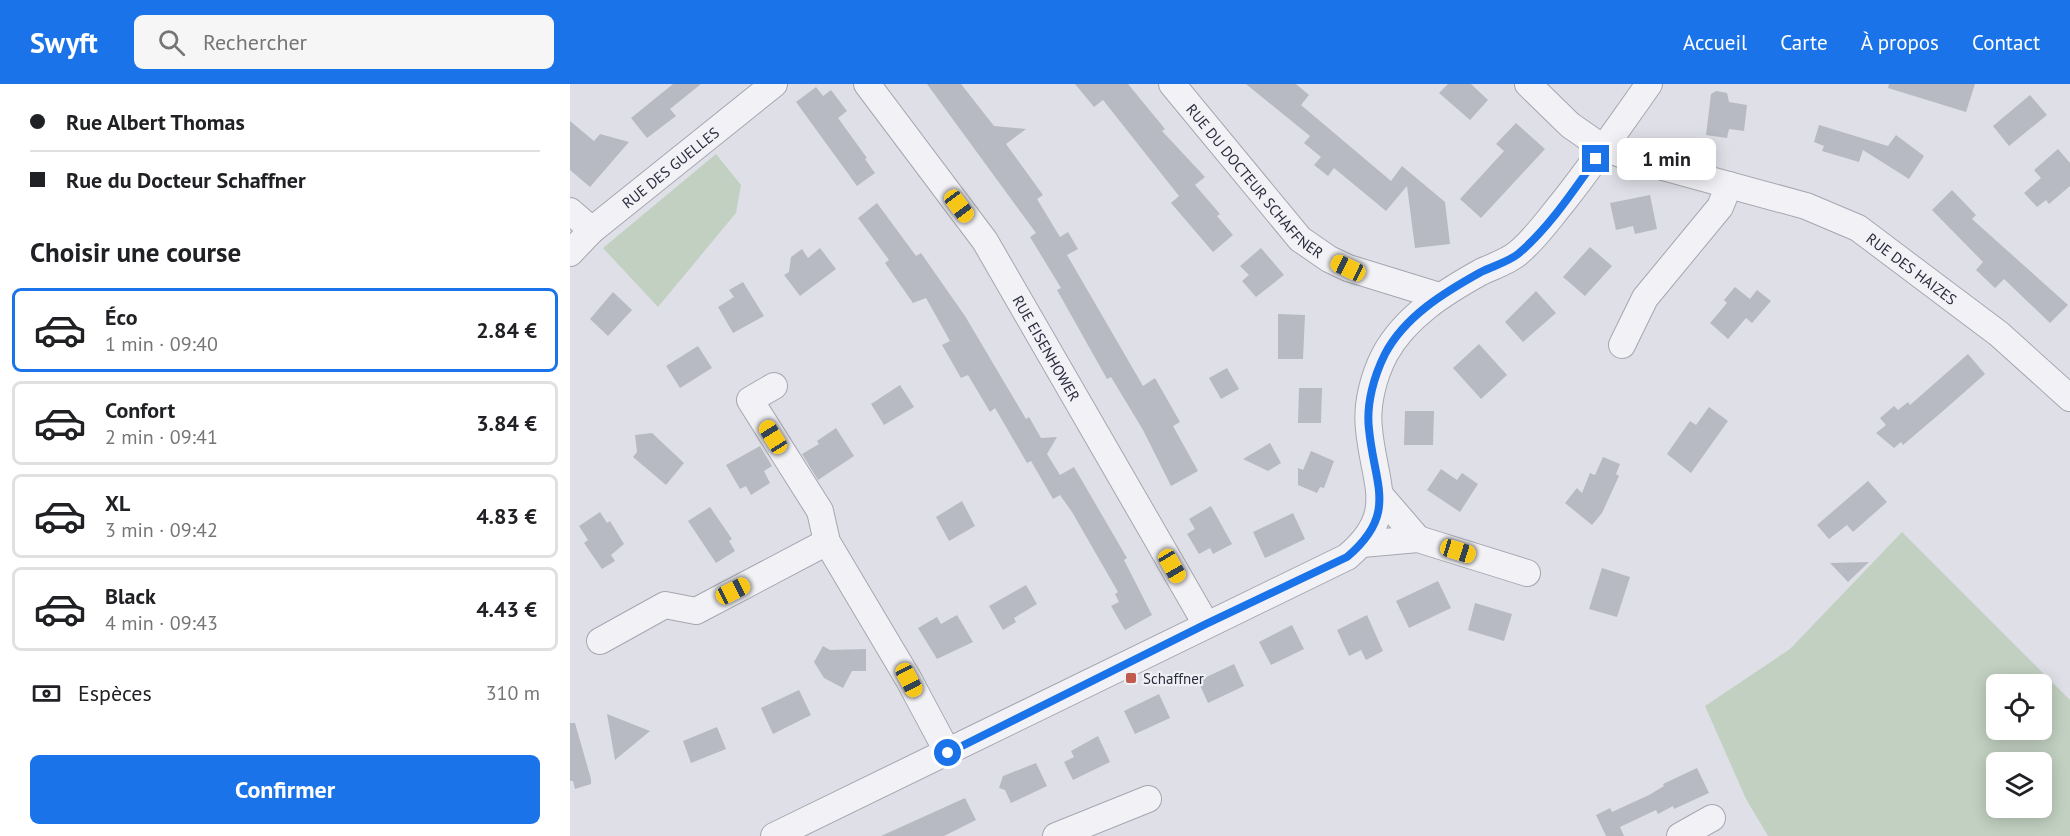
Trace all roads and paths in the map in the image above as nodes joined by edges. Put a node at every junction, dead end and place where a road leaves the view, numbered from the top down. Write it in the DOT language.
graph roads {
  1 [pos="774,84"];
  2 [pos="867,84"];
  3 [pos="1172,84"];
  4 [pos="1528,84"];
  5 [pos="1649,84"];
  6 [pos="1603,148"];
  7 [pos="1729,185"];
  8 [pos="570,211"];
  9 [pos="592,230"];
  10 [pos="570,253"];
  11 [pos="1439,296"];
  12 [pos="1622,345"];
  13 [pos="774,386"];
  14 [pos="2070,398"];
  15 [pos="1380,495"];
  16 [pos="1418,539"];
  17 [pos="827,542"];
  18 [pos="1362,544"];
  19 [pos="1527,573"];
  20 [pos="1206,624"];
  21 [pos="600,641"];
  22 [pos="948,753"];
  23 [pos="1148,799"];
  24 [pos="1712,818"];
  25 [pos="819,827"];
  26 [pos="774,836"];
  27 [pos="1056,836"];
  28 [pos="1680,836"];
  1 -- 9 [label="street, RUE DES GUELLES"];
  2 -- 20 [label="street, RUE EISENHOWER"];
  3 -- 11 [label="street, RUE DU DOCTEUR SCHAFFNER"];
  4 -- 6 [label="street, RUE DES HAIZES"];
  5 -- 6 [label="street"];
  6 -- 7 [label="street, RUE DES HAIZES"];
  6 -- 11 [label="street"];
  7 -- 12 [label="street"];
  7 -- 14 [label="street, RUE DES HAIZES"];
  8 -- 9 [label="street"];
  9 -- 10 [label="street, RUE DES GUELLES"];
  11 -- 15 [label="street"];
  13 -- 17 [label="street"];
  15 -- 16 [label="street"];
  15 -- 18 [label="street"];
  16 -- 18 [label="street"];
  16 -- 19 [label="street"];
  17 -- 21 [label="street"];
  17 -- 22 [label="street"];
  18 -- 20 [label="street"];
  20 -- 22 [label="street"];
  22 -- 25 [label="street"];
  23 -- 27 [label="street"];
  24 -- 28 [label="street"];
  25 -- 26 [label="street"];
}
